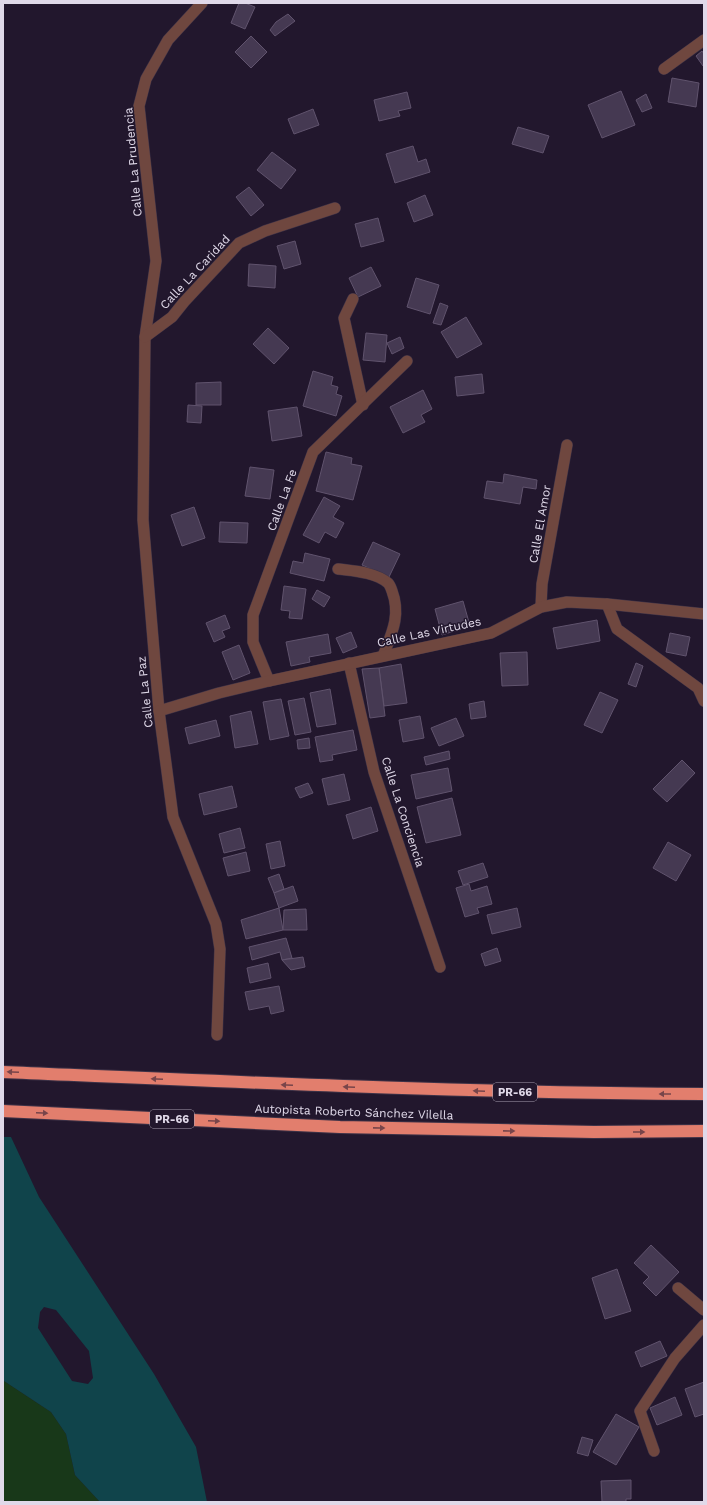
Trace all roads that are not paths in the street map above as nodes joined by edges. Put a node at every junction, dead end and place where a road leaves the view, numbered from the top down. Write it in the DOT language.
graph roads {
  1 [pos="202,3"];
  2 [pos="704,40"];
  3 [pos="664,69"];
  4 [pos="335,208"];
  5 [pos="353,298"];
  6 [pos="146,337"];
  7 [pos="408,361"];
  8 [pos="362,405"];
  9 [pos="567,445"];
  10 [pos="338,569"];
  11 [pos="607,604"];
  12 [pos="541,607"];
  13 [pos="704,614"];
  14 [pos="383,656"];
  15 [pos="349,663"];
  16 [pos="269,681"];
  17 [pos="704,701"];
  18 [pos="160,710"];
  19 [pos="440,967"];
  20 [pos="217,1035"];
  21 [pos="3,1072"];
  22 [pos="704,1094"];
  23 [pos="3,1111"];
  24 [pos="704,1132"];
  25 [pos="678,1288"];
  26 [pos="704,1310"];
  27 [pos="704,1325"];
  28 [pos="654,1450"];
  1 -- 6 [label="street, Calle La Prudencia"];
  2 -- 3 [label="street"];
  4 -- 6 [label="street, Calle La Caridad"];
  5 -- 8 [label="street"];
  6 -- 18 [label="street, Calle La Paz"];
  7 -- 8 [label="street, Calle La Fe"];
  8 -- 16 [label="street, Calle La Fe"];
  9 -- 12 [label="street, Calle El Amor"];
  10 -- 14 [label="street"];
  11 -- 12 [label="street, Calle Las Virtudes"];
  11 -- 13 [label="street, Calle Las Virtudes"];
  11 -- 17 [label="street"];
  12 -- 14 [label="street, Calle Las Virtudes"];
  14 -- 15 [label="street, Calle Las Virtudes"];
  15 -- 16 [label="street, Calle Las Virtudes"];
  15 -- 19 [label="street, Calle La Conciencia"];
  16 -- 18 [label="street, Calle Las Virtudes"];
  18 -- 20 [label="street, Calle La Paz"];
  22 -- 21 [label="highway, Autopista Roberto Sánchez Vilella / PR-66, one-way"];
  23 -- 24 [label="highway, Autopista Roberto Sánchez Vilella / PR-66, one-way"];
  25 -- 26 [label="street"];
  27 -- 28 [label="street"];
}
